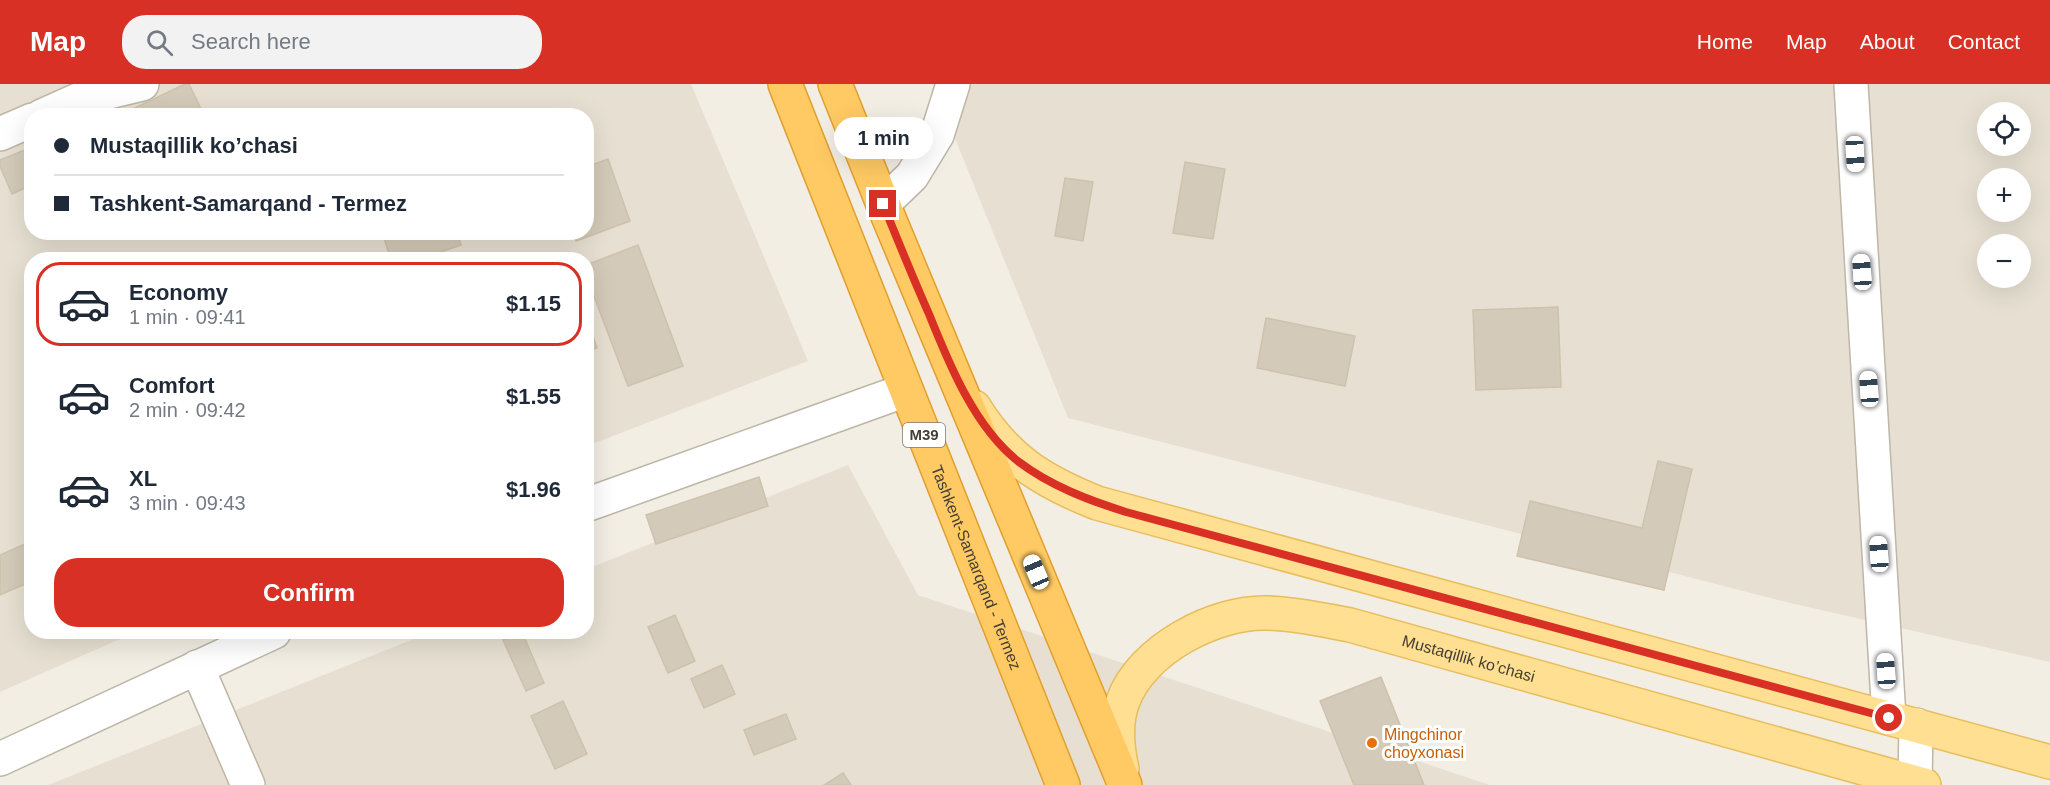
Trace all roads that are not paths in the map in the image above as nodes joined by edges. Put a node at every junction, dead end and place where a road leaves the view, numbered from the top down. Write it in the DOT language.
graph roads {
  1 [pos="142,84"];
  2 [pos="785,84"];
  3 [pos="835,84"];
  4 [pos="953,84"];
  5 [pos="1851,84"];
  6 [pos="78,92"];
  7 [pos="54,108"];
  8 [pos="24,124"];
  9 [pos="0,134"];
  10 [pos="883,204"];
  11 [pos="947,359"];
  12 [pos="906,390"];
  13 [pos="594,502"];
  14 [pos="259,639"];
  15 [pos="197,668"];
  16 [pos="1903,722"];
  17 [pos="0,759"];
  18 [pos="2050,762"];
  19 [pos="1918,784"];
  20 [pos="249,785"];
  21 [pos="1063,785"];
  22 [pos="1125,785"];
  1 -- 6 [label="street"];
  2 -- 12 [label="highway, Tashkent-Samarqand - Termez / M39"];
  3 -- 10 [label="highway"];
  4 -- 10 [label="street"];
  5 -- 16 [label="street"];
  6 -- 7 [label="street"];
  8 -- 9 [label="street"];
  10 -- 11 [label="highway"];
  11 -- 16 [label="main road"];
  11 -- 22 [label="highway"];
  12 -- 13 [label="street"];
  12 -- 21 [label="highway, Tashkent-Samarqand - Termez / M39"];
  14 -- 15 [label="street"];
  15 -- 17 [label="street"];
  15 -- 20 [label="street"];
  16 -- 18 [label="main road"];
  16 -- 19 [label="street"];
  19 -- 22 [label="main road, Mustaqillik ko’chasi"];
}
